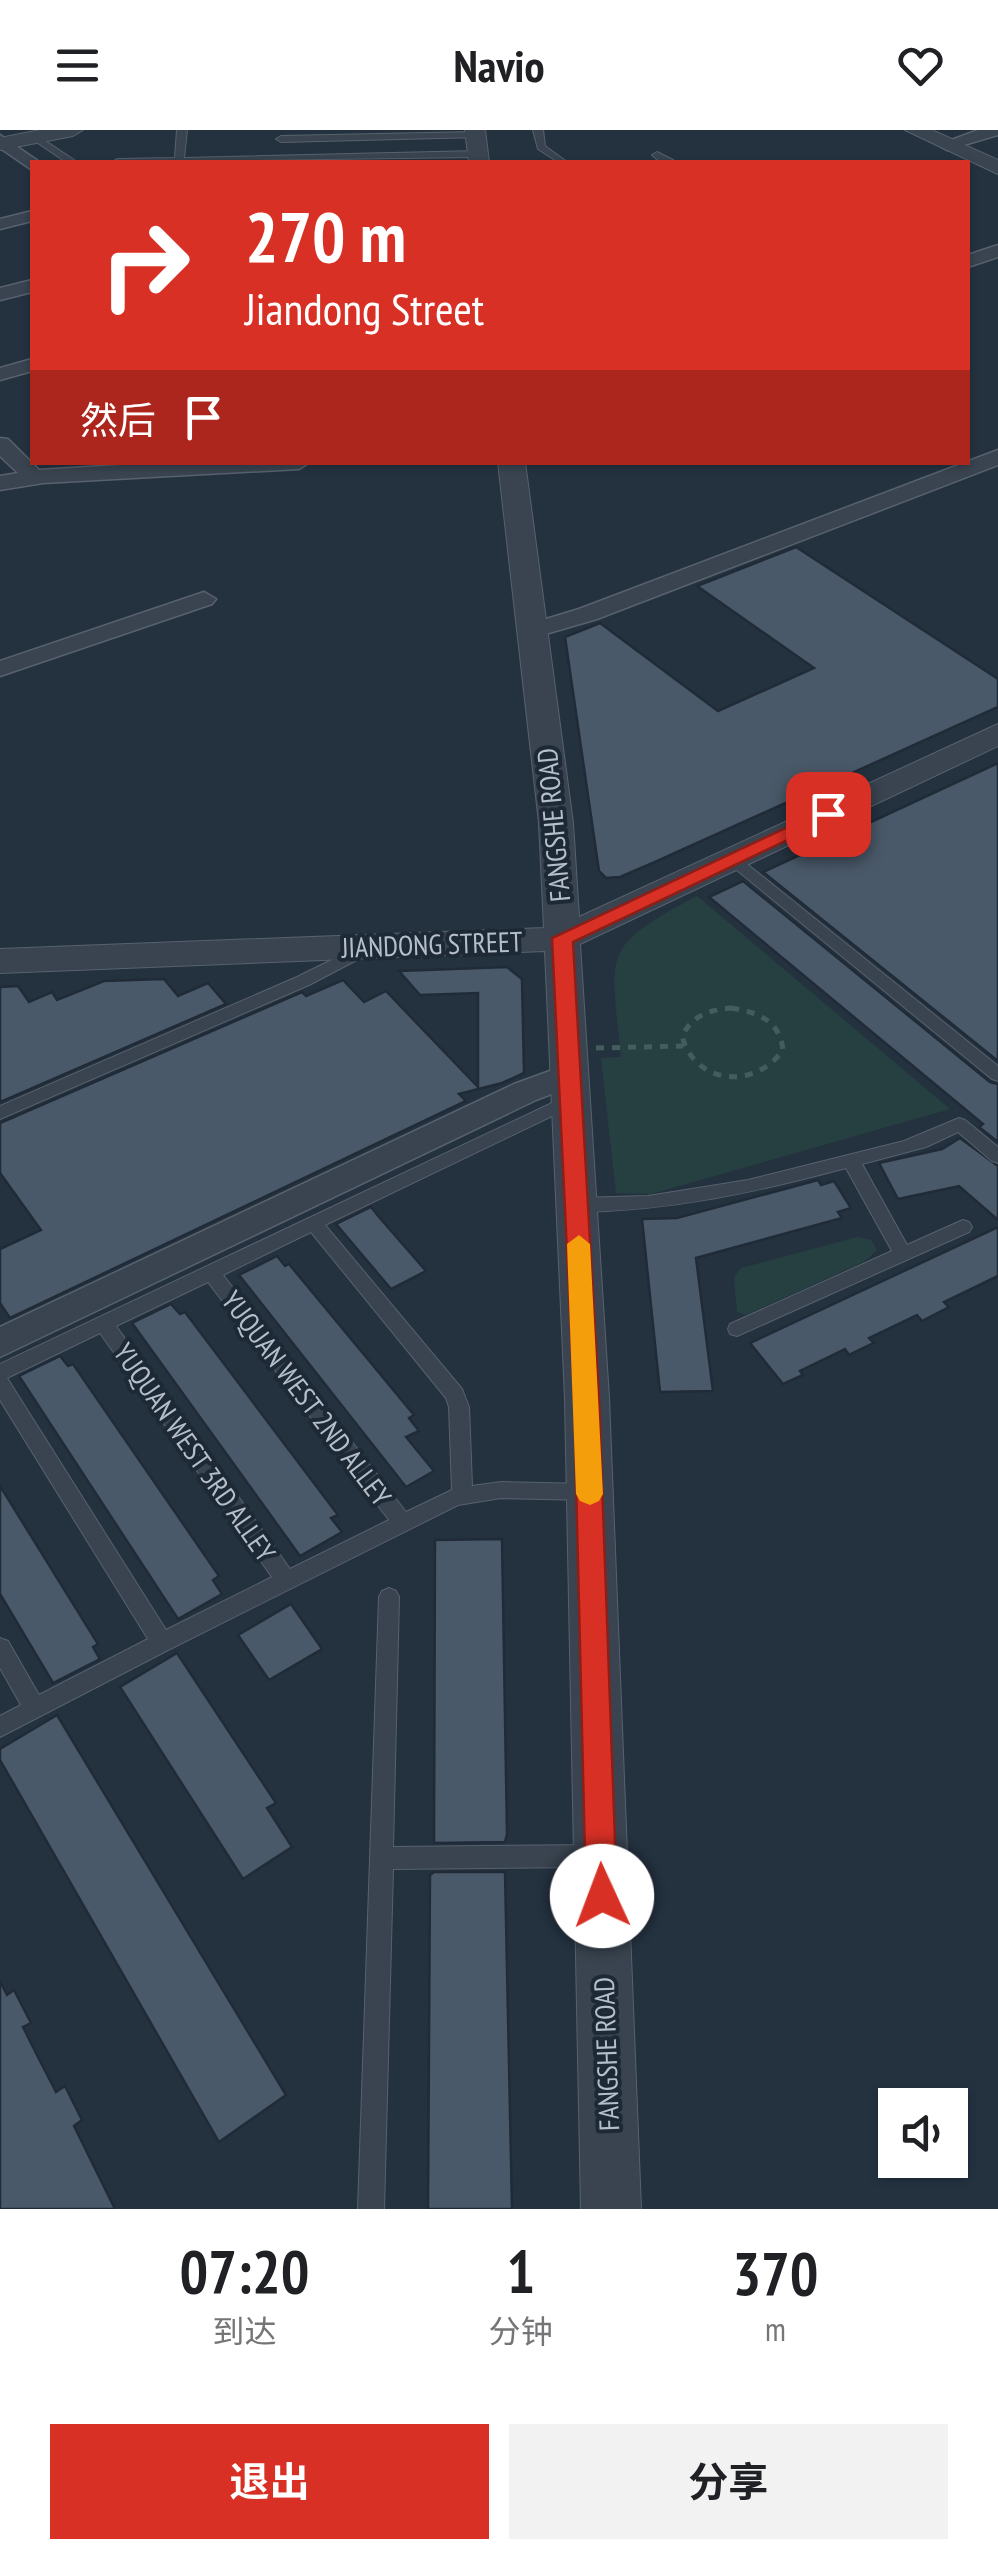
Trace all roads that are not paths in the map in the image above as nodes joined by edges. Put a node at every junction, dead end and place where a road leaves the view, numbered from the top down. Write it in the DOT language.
graph roads {
  1 [pos="74,130"];
  2 [pos="182,130"];
  3 [pos="538,130"];
  4 [pos="895,130"];
  5 [pos="915,130"];
  6 [pos="996,130"];
  7 [pos="280,134"];
  8 [pos="35,137"];
  9 [pos="1,143"];
  10 [pos="477,145"];
  11 [pos="947,145"];
  12 [pos="657,154"];
  13 [pos="68,160"];
  14 [pos="179,160"];
  15 [pos="281,160"];
  16 [pos="293,160"];
  17 [pos="560,160"];
  18 [pos="667,160"];
  19 [pos="960,160"];
  20 [pos="30,163"];
  21 [pos="970,164"];
  22 [pos="998,168"];
  23 [pos="998,177"];
  24 [pos="30,216"];
  25 [pos="0,224"];
  26 [pos="998,250"];
  27 [pos="970,260"];
  28 [pos="30,286"];
  29 [pos="0,294"];
  30 [pos="30,366"];
  31 [pos="0,374"];
  32 [pos="0,444"];
  33 [pos="998,457"];
  34 [pos="245,465"];
  35 [pos="512,465"];
  36 [pos="34,477"];
  37 [pos="0,482"];
  38 [pos="204,600"];
  39 [pos="532,630"];
  40 [pos="0,669"];
  41 [pos="994,740"];
  42 [pos="732,859"];
  43 [pos="562,938"];
  44 [pos="371,946"];
  45 [pos="0,961"];
  46 [pos="570,1075"];
  47 [pos="998,1075"];
  48 [pos="0,1113"];
  49 [pos="998,1157"];
  50 [pos="851,1160"];
  51 [pos="576,1205"];
  52 [pos="314,1224"];
  53 [pos="963,1227"];
  54 [pos="903,1254"];
  55 [pos="211,1273"];
  56 [pos="104,1324"];
  57 [pos="737,1329"];
  58 [pos="0,1343"];
  59 [pos="0,1373"];
  60 [pos="0,1384"];
  61 [pos="590,1492"];
  62 [pos="462,1496"];
  63 [pos="402,1523"];
  64 [pos="286,1580"];
  65 [pos="390,1597"];
  66 [pos="162,1642"];
  67 [pos="0,1648"];
  68 [pos="35,1709"];
  69 [pos="0,1727"];
  70 [pos="600,1856"];
  71 [pos="382,1858"];
  72 [pos="371,2209"];
  73 [pos="611,2209"];
  1 -- 8 [label="street"];
  2 -- 14 [label="lane"];
  3 -- 17 [label="lane"];
  4 -- 19 [label="street"];
  5 -- 11 [label="street"];
  6 -- 11 [label="street"];
  7 -- 10 [label="lane"];
  7 -- 15 [label="lane"];
  8 -- 9 [label="street"];
  8 -- 13 [label="lane"];
  9 -- 20 [label="street"];
  10 -- 16 [label="lane"];
  11 -- 22 [label="street"];
  12 -- 18 [label="lane"];
  21 -- 23 [label="street"];
  24 -- 25 [label="street"];
  26 -- 27 [label="street"];
  28 -- 29 [label="street"];
  30 -- 31 [label="street"];
  32 -- 36 [label="street"];
  33 -- 39 [label="street"];
  34 -- 36 [label="street"];
  35 -- 39 [label="street, FANGSHE ROAD"];
  36 -- 37 [label="street"];
  38 -- 40 [label="street"];
  39 -- 43 [label="street, FANGSHE ROAD"];
  41 -- 42 [label="street, JIANDONG STREET"];
  42 -- 43 [label="street, JIANDONG STREET"];
  42 -- 47 [label="lane"];
  43 -- 44 [label="street, JIANDONG STREET"];
  43 -- 46 [label="street, FANGSHE ROAD"];
  44 -- 45 [label="street, JIANDONG STREET"];
  44 -- 48 [label="lane"];
  46 -- 51 [label="street, FANGSHE ROAD"];
  46 -- 52 [label="lane"];
  46 -- 58 [label="street"];
  49 -- 50 [label="lane"];
  50 -- 51 [label="lane"];
  50 -- 54 [label="lane"];
  51 -- 61 [label="street, FANGSHE ROAD"];
  52 -- 55 [label="lane"];
  52 -- 62 [label="lane"];
  53 -- 54 [label="lane"];
  54 -- 57 [label="lane"];
  55 -- 56 [label="lane"];
  55 -- 63 [label="lane, YUQUAN WEST 2ND ALLEY"];
  56 -- 59 [label="lane"];
  56 -- 64 [label="lane, YUQUAN WEST 3RD ALLEY"];
  60 -- 66 [label="lane"];
  61 -- 62 [label="lane"];
  61 -- 70 [label="street, FANGSHE ROAD"];
  62 -- 63 [label="lane"];
  63 -- 64 [label="lane"];
  64 -- 66 [label="lane"];
  65 -- 71 [label="lane"];
  66 -- 68 [label="lane"];
  67 -- 68 [label="lane"];
  68 -- 69 [label="lane"];
  70 -- 71 [label="lane"];
  70 -- 73 [label="street, FANGSHE ROAD"];
  71 -- 72 [label="lane"];
}
